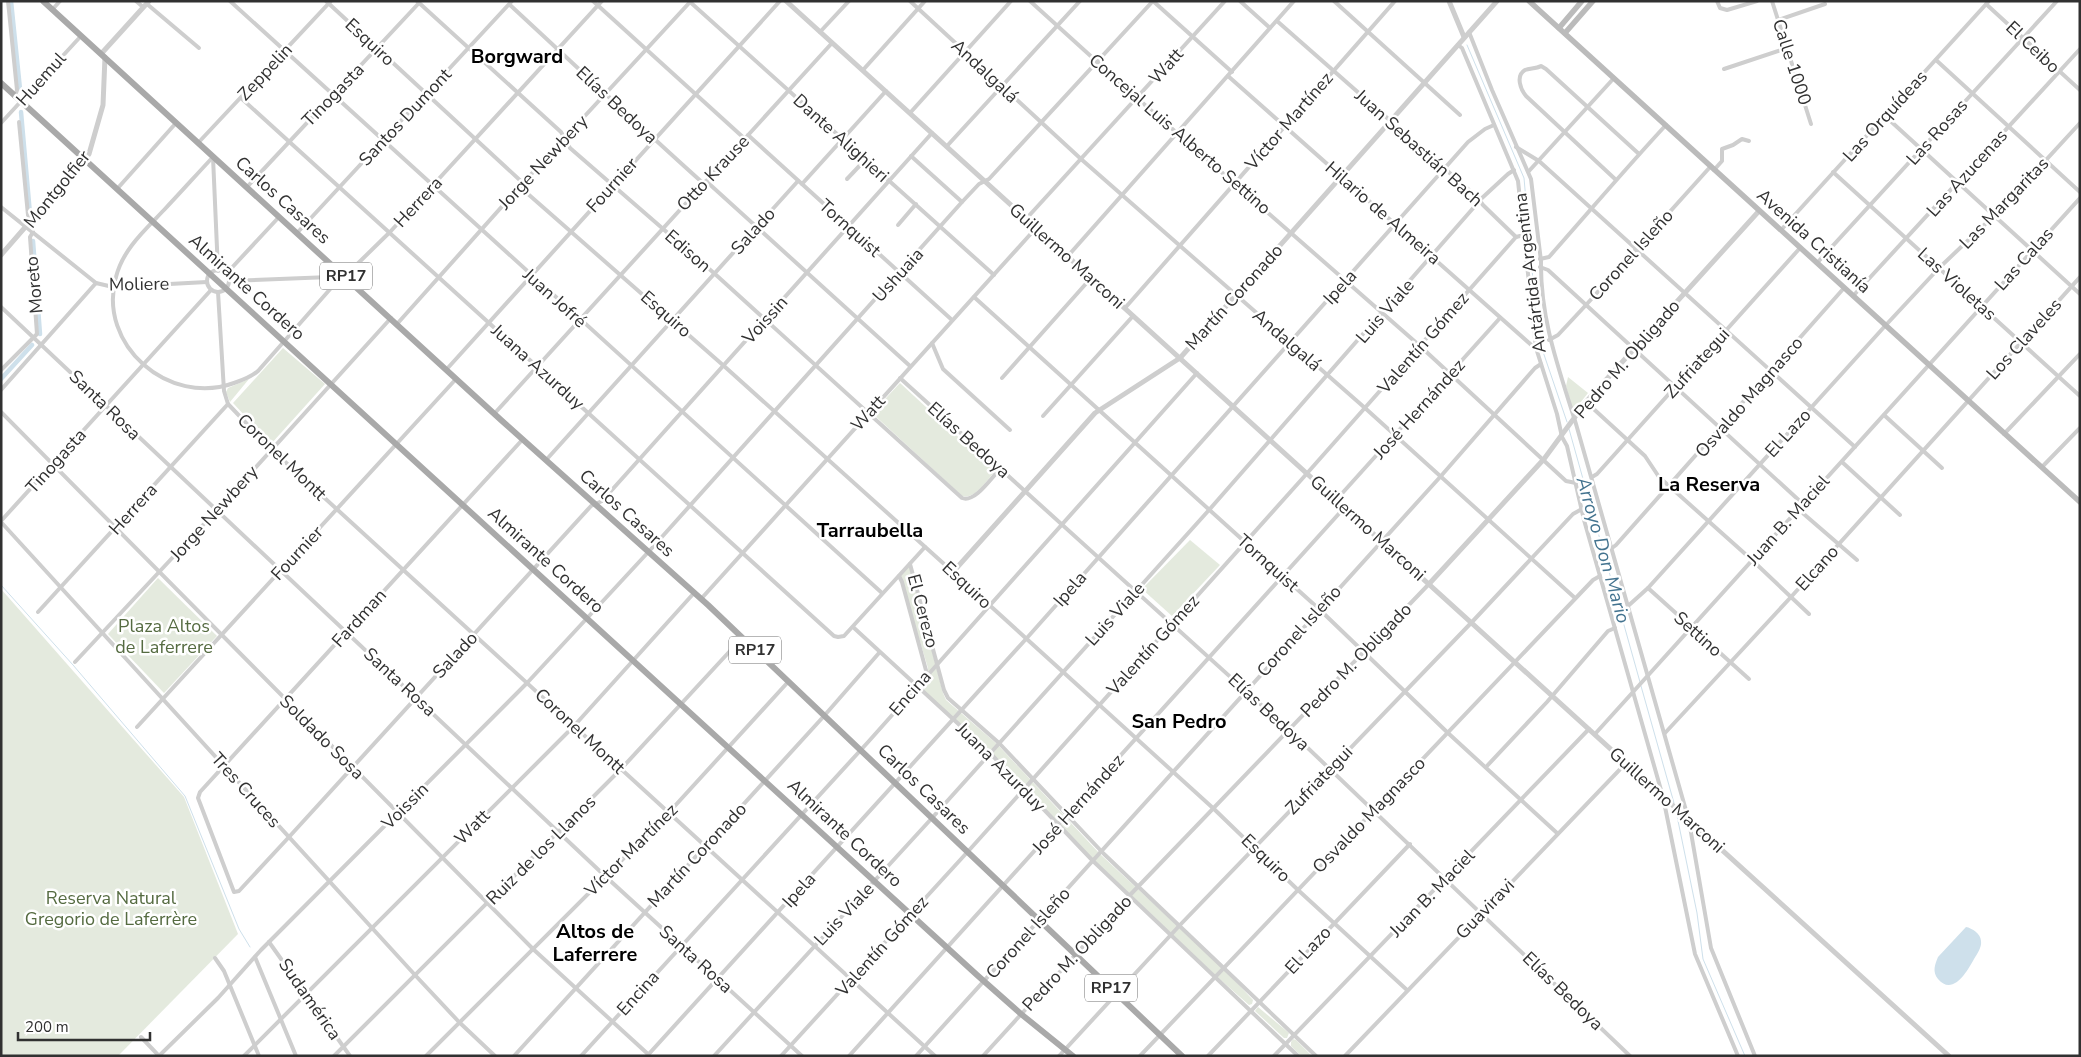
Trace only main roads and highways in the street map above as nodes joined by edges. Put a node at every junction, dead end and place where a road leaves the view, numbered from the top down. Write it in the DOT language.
graph roads {
  1 [pos="43,1"];
  2 [pos="1529,1"];
  3 [pos="1582,1"];
  4 [pos="1593,1"];
  5 [pos="1558,28"];
  6 [pos="1565,33"];
  7 [pos="1,83"];
  8 [pos="2079,500"];
  9 [pos="1073,1056"];
  10 [pos="1182,1056"];
  1 -- 10 [label="main road, Carlos Casares / RP17"];
  2 -- 5 [label="main road, Avenida Cristianía"];
  3 -- 5 [label="main road"];
  4 -- 6 [label="main road"];
  5 -- 6 [label="main road, Avenida Cristianía"];
  6 -- 8 [label="main road, Avenida Cristianía"];
  7 -- 9 [label="main road, Almirante Cordero"];
}
